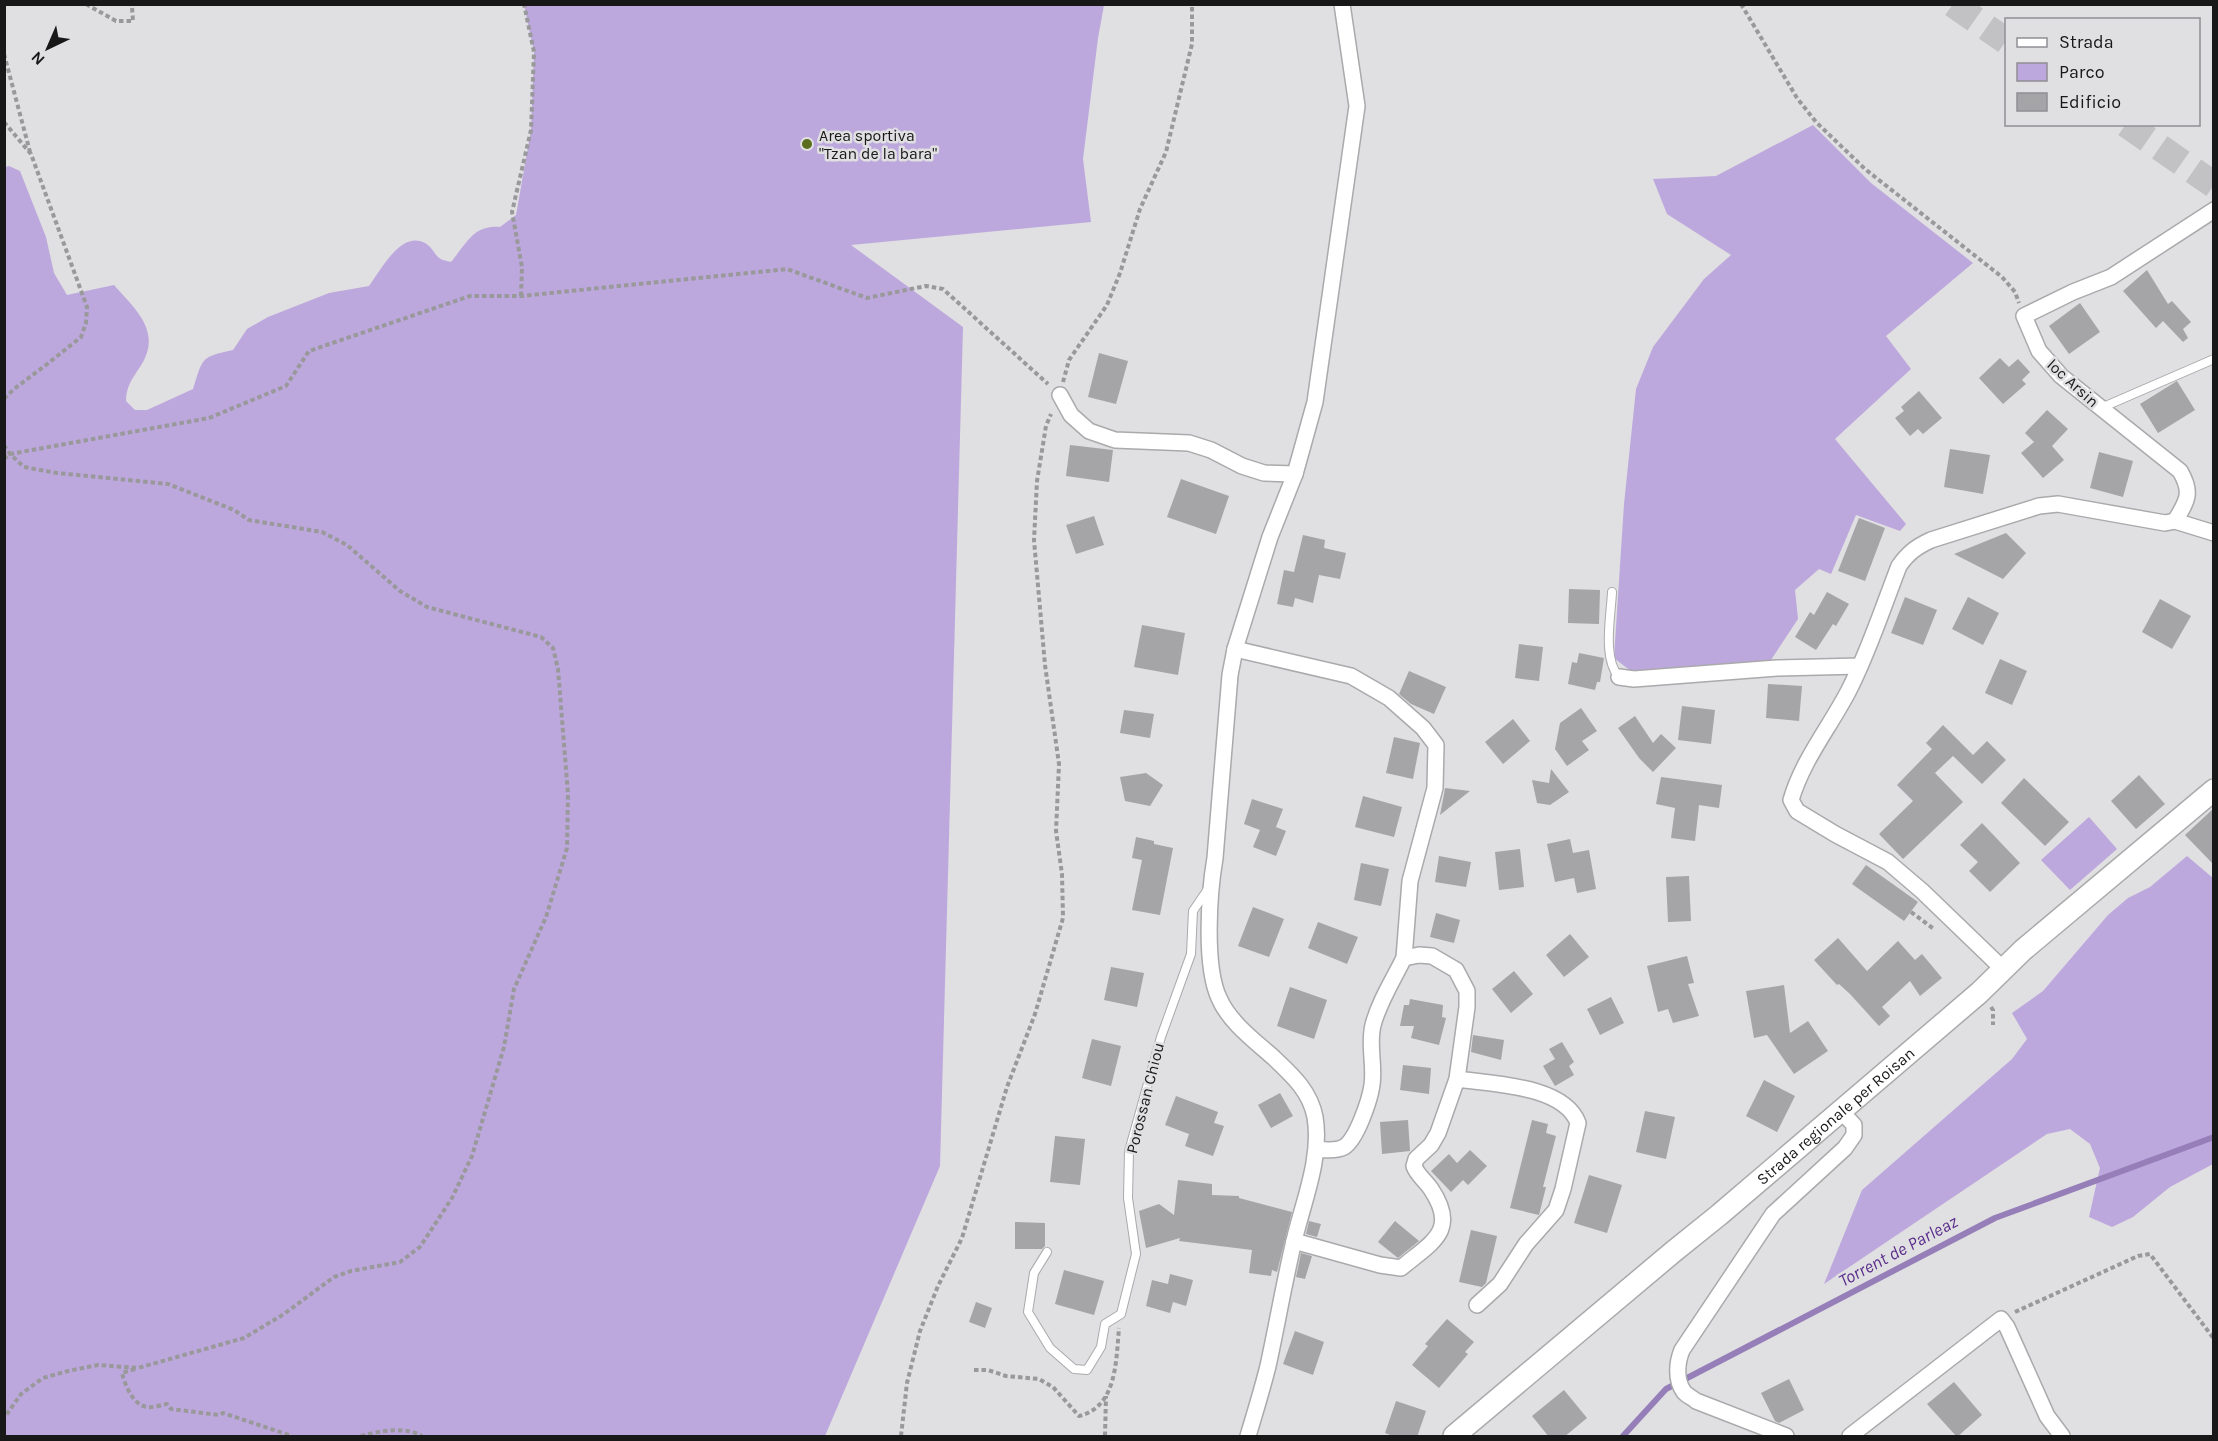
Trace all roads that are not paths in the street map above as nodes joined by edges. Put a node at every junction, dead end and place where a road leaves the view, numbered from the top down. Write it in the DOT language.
graph roads {
  1 [pos="1342,4"];
  2 [pos="2214,210"];
  3 [pos="2214,359"];
  4 [pos="1060,395"];
  5 [pos="2101,408"];
  6 [pos="1295,474"];
  7 [pos="2175,521"];
  8 [pos="2214,533"];
  9 [pos="1612,592"];
  10 [pos="1235,648"];
  11 [pos="1860,666"];
  12 [pos="1619,677"];
  13 [pos="2214,790"];
  14 [pos="1210,885"];
  15 [pos="1404,958"];
  16 [pos="2003,969"];
  17 [pos="1457,1079"];
  18 [pos="1842,1111"];
  19 [pos="1317,1149"];
  20 [pos="1294,1241"];
  21 [pos="1047,1252"];
  22 [pos="1477,1305"];
  23 [pos="1248,1437"];
  24 [pos="1454,1437"];
  25 [pos="1786,1437"];
  26 [pos="1850,1437"];
  27 [pos="2062,1437"];
  1 -- 6 [label="street, Porossan Chiou"];
  2 -- 5 [label="street, loc Arsin"];
  3 -- 5 [label="lane"];
  4 -- 6 [label="street"];
  5 -- 7 [label="street, loc Arsin"];
  6 -- 10 [label="street, Porossan Chiou"];
  7 -- 8 [label="street"];
  7 -- 11 [label="street"];
  9 -- 12 [label="lane"];
  10 -- 14 [label="street, Porossan Chiou"];
  10 -- 15 [label="street"];
  11 -- 12 [label="street"];
  11 -- 16 [label="street"];
  13 -- 16 [label="main road, Strada regionale per Roisan"];
  14 -- 19 [label="street, Porossan Chiou"];
  14 -- 21 [label="lane, Porossan Chiou"];
  15 -- 17 [label="street"];
  15 -- 19 [label="street"];
  16 -- 18 [label="main road, Strada regionale per Roisan"];
  17 -- 20 [label="street"];
  17 -- 22 [label="street"];
  18 -- 24 [label="main road, Strada regionale per Roisan"];
  18 -- 25 [label="street"];
  19 -- 20 [label="street, Porossan Chiou"];
  20 -- 23 [label="street, Porossan Chiou"];
  26 -- 27 [label="street"];
}
